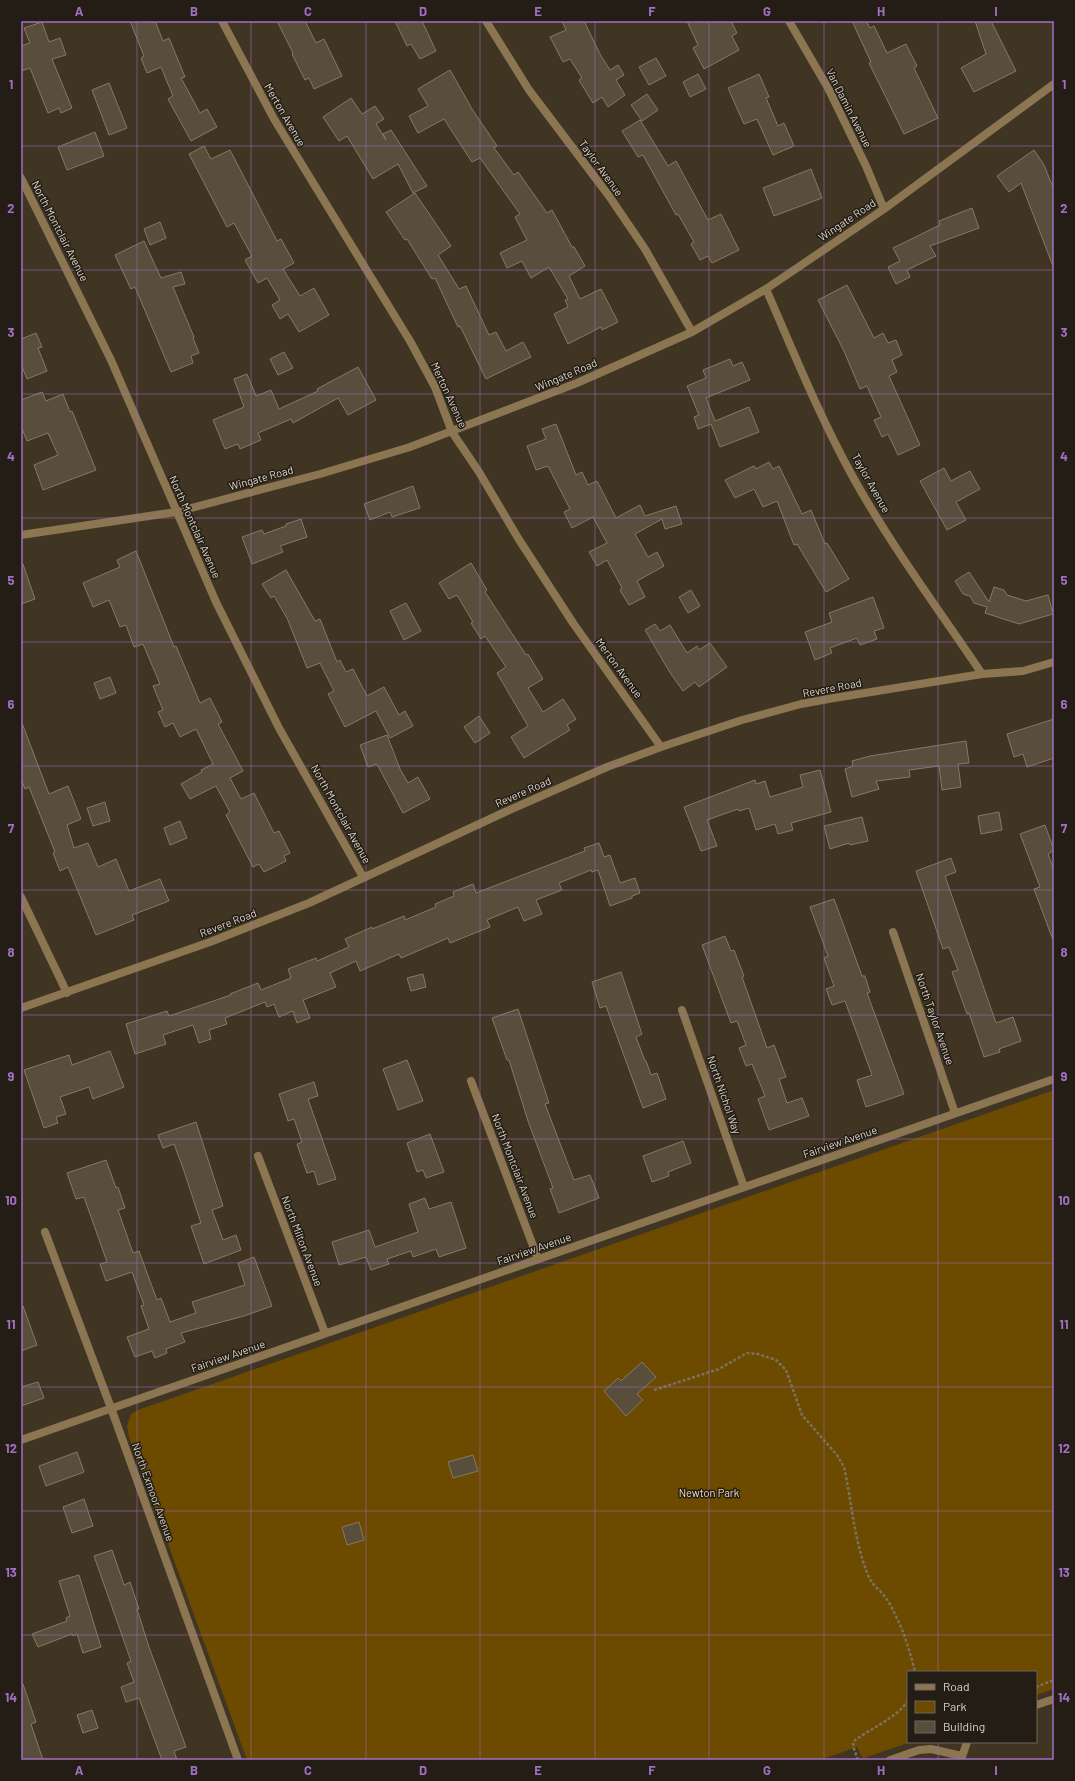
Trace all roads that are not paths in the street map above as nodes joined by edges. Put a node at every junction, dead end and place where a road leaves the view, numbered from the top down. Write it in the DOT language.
graph roads {
  1 [pos="222,21"];
  2 [pos="486,21"];
  3 [pos="789,21"];
  4 [pos="1054,84"];
  5 [pos="21,178"];
  6 [pos="884,209"];
  7 [pos="766,289"];
  8 [pos="692,332"];
  9 [pos="452,432"];
  10 [pos="176,512"];
  11 [pos="21,535"];
  12 [pos="1054,662"];
  13 [pos="982,674"];
  14 [pos="662,747"];
  15 [pos="363,877"];
  16 [pos="21,897"];
  17 [pos="893,932"];
  18 [pos="67,992"];
  19 [pos="21,1008"];
  20 [pos="682,1010"];
  21 [pos="1054,1078"];
  22 [pos="470,1081"];
  23 [pos="955,1113"];
  24 [pos="258,1156"];
  25 [pos="744,1187"];
  26 [pos="45,1232"];
  27 [pos="538,1259"];
  28 [pos="325,1333"];
  29 [pos="111,1408"];
  30 [pos="21,1440"];
  31 [pos="1054,1699"];
  32 [pos="1037,1705"];
  33 [pos="966,1744"];
  34 [pos="962,1758"];
  35 [pos="238,1760"];
  36 [pos="890,1760"];
  1 -- 9 [label="street, Merton Avenue"];
  2 -- 8 [label="street, Taylor Avenue"];
  3 -- 6 [label="street, Van Damin Avenue"];
  4 -- 6 [label="street, Wingate Road"];
  5 -- 10 [label="street, North Montclair Avenue"];
  6 -- 7 [label="street, Wingate Road"];
  7 -- 8 [label="street, Wingate Road"];
  7 -- 13 [label="street, Taylor Avenue"];
  8 -- 9 [label="street, Wingate Road"];
  9 -- 10 [label="street, Wingate Road"];
  9 -- 14 [label="street, Merton Avenue"];
  10 -- 11 [label="street, Wingate Road"];
  10 -- 15 [label="street, North Montclair Avenue"];
  12 -- 13 [label="street, Revere Road"];
  13 -- 14 [label="street, Revere Road"];
  14 -- 15 [label="street, Revere Road"];
  15 -- 18 [label="street, Revere Road"];
  16 -- 18 [label="street"];
  17 -- 23 [label="street, North Taylor Avenue"];
  18 -- 19 [label="street, Revere Road"];
  20 -- 25 [label="street, North Nichol Way"];
  21 -- 23 [label="street, Fairview Avenue"];
  22 -- 27 [label="street, North Montclair Avenue"];
  23 -- 25 [label="street, Fairview Avenue"];
  24 -- 28 [label="street, North Milton Avenue"];
  25 -- 27 [label="street, Fairview Avenue"];
  26 -- 29 [label="street, North Exmoor Avenue"];
  27 -- 28 [label="street, Fairview Avenue"];
  28 -- 29 [label="street, Fairview Avenue"];
  29 -- 30 [label="street, Fairview Avenue"];
  29 -- 35 [label="street, North Exmoor Avenue"];
  31 -- 32 [label="street"];
  33 -- 34 [label="street"];
  34 -- 36 [label="street"];
}
